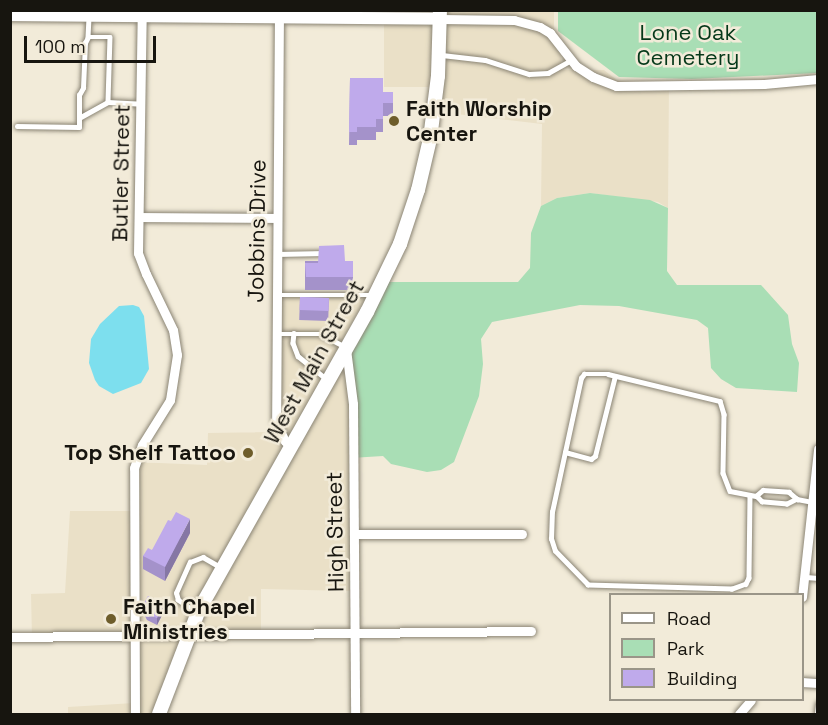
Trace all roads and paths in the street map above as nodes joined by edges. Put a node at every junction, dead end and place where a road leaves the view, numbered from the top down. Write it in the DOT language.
graph roads {
  1 [pos="142,13"];
  2 [pos="279,14"];
  3 [pos="10,15"];
  4 [pos="440,15"];
  5 [pos="89,16"];
  6 [pos="88,37"];
  7 [pos="439,55"];
  8 [pos="571,60"];
  9 [pos="818,79"];
  10 [pos="108,102"];
  11 [pos="141,105"];
  12 [pos="79,118"];
  13 [pos="17,126"];
  14 [pos="140,217"];
  15 [pos="277,218"];
  16 [pos="335,252"];
  17 [pos="276,254"];
  18 [pos="276,295"];
  19 [pos="376,296"];
  20 [pos="294,333"];
  21 [pos="275,334"];
  22 [pos="346,349"];
  23 [pos="615,376"];
  24 [pos="328,381"];
  25 [pos="291,447"];
  26 [pos="818,449"];
  27 [pos="565,452"];
  28 [pos="750,495"];
  29 [pos="756,496"];
  30 [pos="797,499"];
  31 [pos="815,502"];
  32 [pos="354,534"];
  33 [pos="522,534"];
  34 [pos="222,568"];
  35 [pos="806,577"];
  36 [pos="818,578"];
  37 [pos="803,593"];
  38 [pos="197,614"];
  39 [pos="531,631"];
  40 [pos="355,633"];
  41 [pos="188,635"];
  42 [pos="135,636"];
  43 [pos="10,638"];
  44 [pos="749,701"];
  45 [pos="818,705"];
  46 [pos="135,714"];
  47 [pos="159,714"];
  48 [pos="355,714"];
  49 [pos="739,714"];
  50 [pos="817,714"];
  1 -- 2 [label="street"];
  1 -- 5 [label="street"];
  1 -- 11 [label="street, Butler Street"];
  2 -- 4 [label="street"];
  2 -- 15 [label="street, Jobbins Drive"];
  3 -- 5 [label="street"];
  4 -- 7 [label="main road, West Main Street"];
  4 -- 8 [label="street"];
  5 -- 6 [label="lane"];
  6 -- 10 [label="lane"];
  6 -- 12 [label="lane"];
  7 -- 8 [label="lane"];
  7 -- 19 [label="main road, West Main Street"];
  8 -- 9 [label="street"];
  10 -- 11 [label="lane"];
  10 -- 12 [label="lane"];
  11 -- 14 [label="street, Butler Street"];
  12 -- 13 [label="lane"];
  14 -- 15 [label="street"];
  14 -- 42 [label="street, Butler Street"];
  15 -- 17 [label="street, Jobbins Drive"];
  16 -- 17 [label="lane"];
  17 -- 18 [label="street, Jobbins Drive"];
  18 -- 19 [label="lane"];
  18 -- 21 [label="street, Jobbins Drive"];
  19 -- 22 [label="main road, West Main Street"];
  20 -- 21 [label="lane"];
  20 -- 22 [label="lane"];
  20 -- 24 [label="lane"];
  21 -- 25 [label="street, Jobbins Drive"];
  22 -- 24 [label="main road, West Main Street"];
  22 -- 32 [label="street, High Street"];
  23 -- 27 [label="lane"];
  23 -- 27 [label="lane"];
  23 -- 28 [label="lane"];
  24 -- 25 [label="main road, West Main Street"];
  25 -- 34 [label="main road, West Main Street"];
  26 -- 31 [label="street"];
  27 -- 28 [label="lane"];
  28 -- 29 [label="lane"];
  29 -- 30 [label="lane"];
  29 -- 30 [label="lane"];
  30 -- 31 [label="lane"];
  31 -- 35 [label="street"];
  32 -- 33 [label="street"];
  32 -- 40 [label="street, High Street"];
  34 -- 38 [label="main road, West Main Street"];
  34 -- 38 [label="lane"];
  35 -- 36 [label="lane"];
  35 -- 37 [label="street"];
  38 -- 41 [label="main road, West Main Street"];
  39 -- 40 [label="street"];
  40 -- 41 [label="street"];
  40 -- 48 [label="street, High Street"];
  41 -- 42 [label="street"];
  41 -- 47 [label="main road, West Main Street"];
  42 -- 43 [label="street"];
  42 -- 46 [label="street, Butler Street"];
  44 -- 49 [label="street"];
  45 -- 50 [label="lane"];
}
